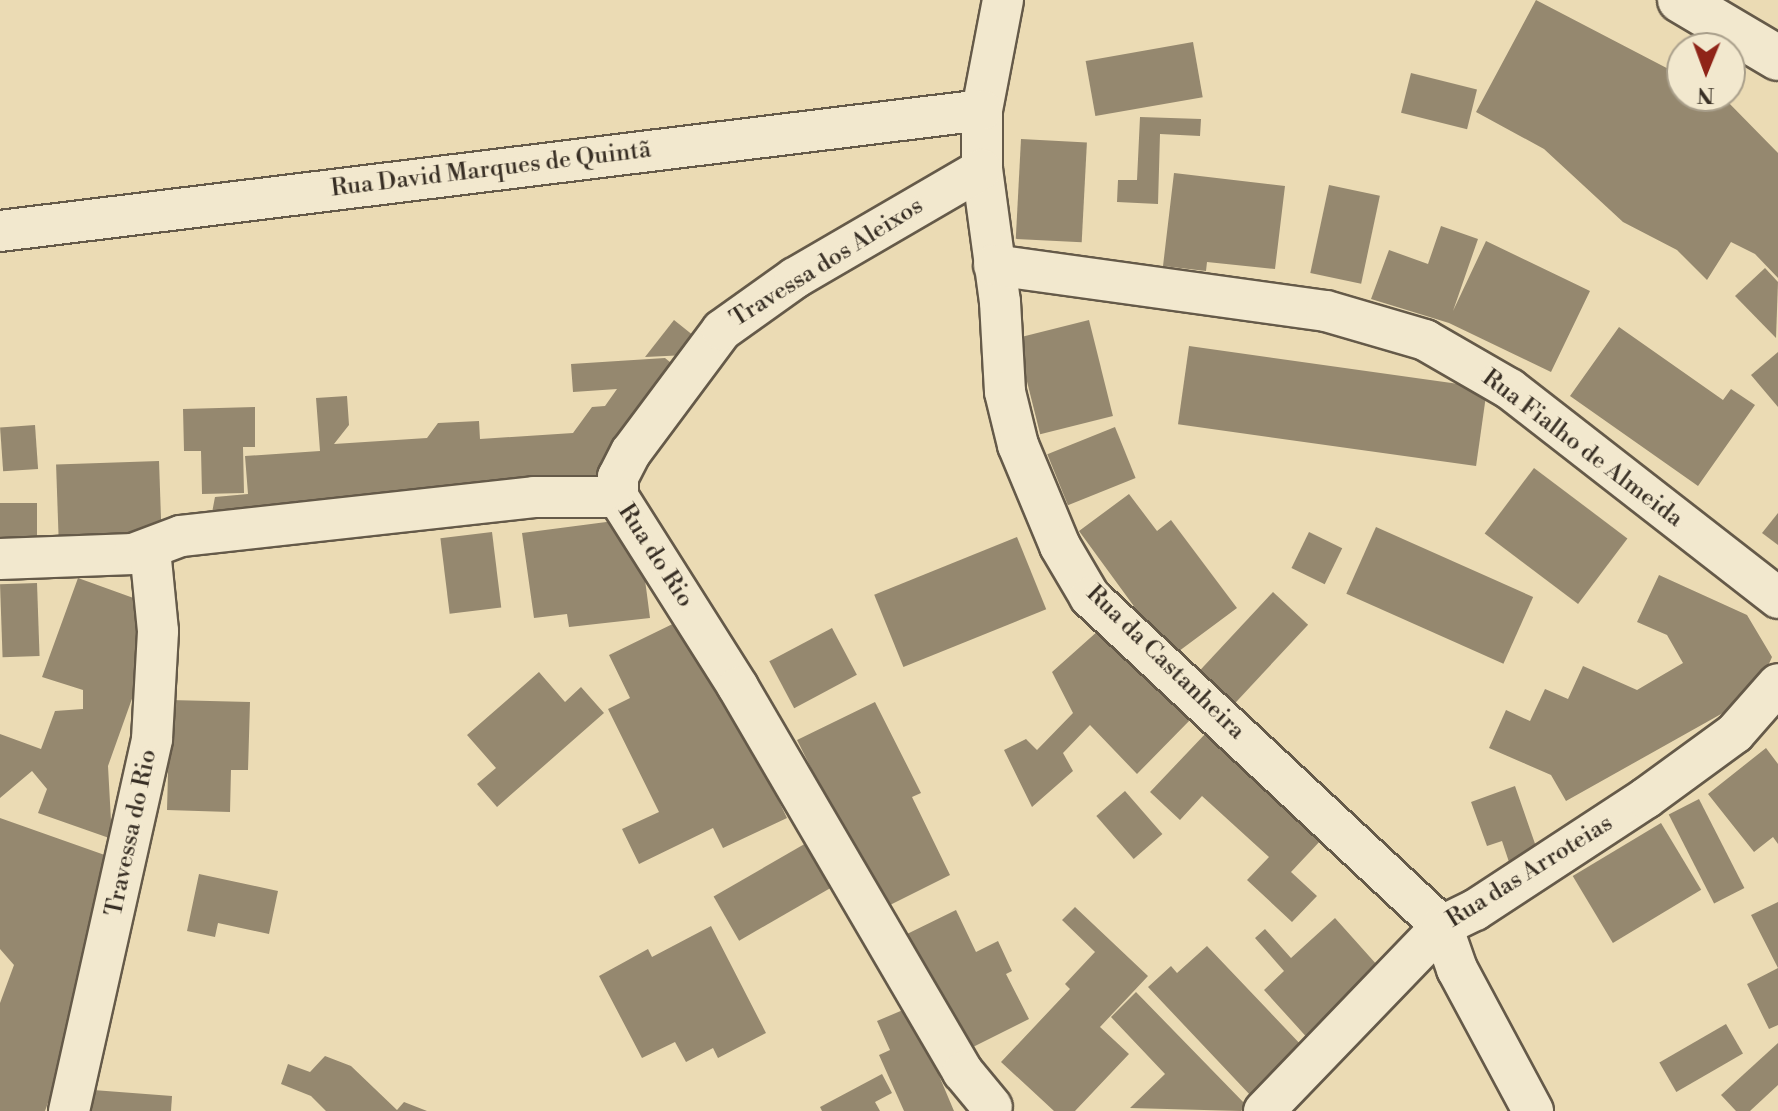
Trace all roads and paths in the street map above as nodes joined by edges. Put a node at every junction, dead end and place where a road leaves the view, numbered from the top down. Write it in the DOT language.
graph roads {
  1 [pos="1003,0"];
  2 [pos="1680,0"];
  3 [pos="1778,58"];
  4 [pos="982,110"];
  5 [pos="982,169"];
  6 [pos="0,231"];
  7 [pos="994,265"];
  8 [pos="618,497"];
  9 [pos="150,550"];
  10 [pos="0,559"];
  11 [pos="1778,598"];
  12 [pos="1778,684"];
  13 [pos="1442,926"];
  14 [pos="993,1110"];
  15 [pos="69,1111"];
  16 [pos="1264,1111"];
  17 [pos="1533,1111"];
  1 -- 4 [label="street, Rua da Castanheira"];
  2 -- 3 [label="street"];
  4 -- 5 [label="street, Rua da Castanheira"];
  4 -- 6 [label="street, Rua David Marques de Quintã"];
  5 -- 7 [label="street, Rua da Castanheira"];
  5 -- 8 [label="street, Travessa dos Aleixos"];
  7 -- 11 [label="street, Rua Fialho de Almeida"];
  7 -- 13 [label="street, Rua da Castanheira"];
  8 -- 9 [label="street, Rua do Rio"];
  8 -- 14 [label="street, Rua do Rio"];
  9 -- 10 [label="street, Rua do Rio"];
  9 -- 15 [label="street, Travessa do Rio"];
  12 -- 13 [label="street, Rua das Arroteias"];
  13 -- 16 [label="street, Rua das Arroteias"];
  13 -- 17 [label="street"];
}
